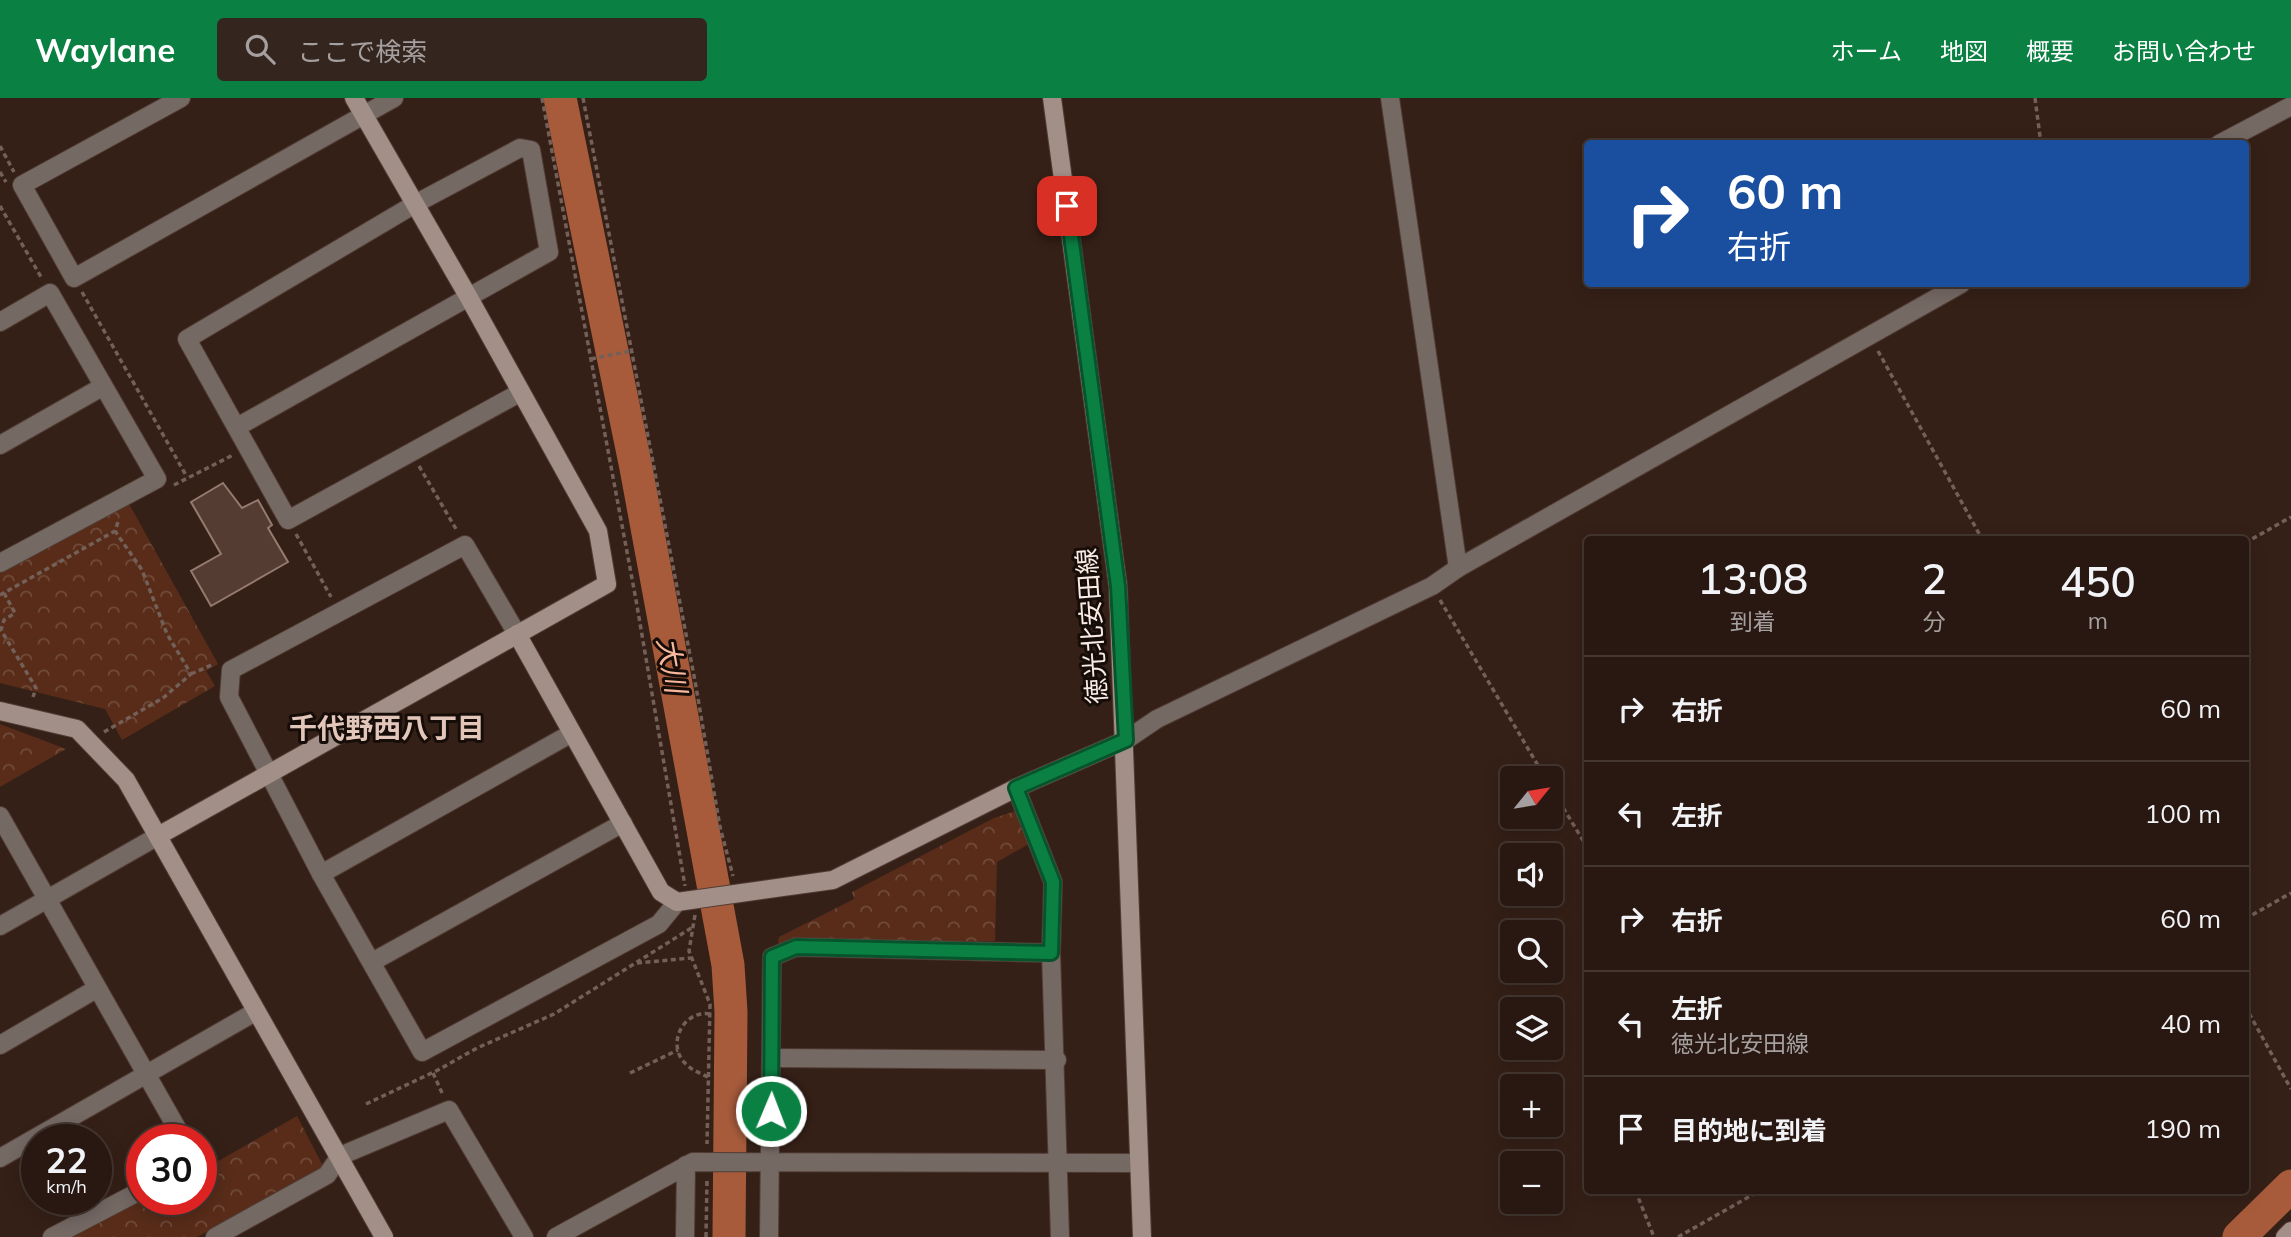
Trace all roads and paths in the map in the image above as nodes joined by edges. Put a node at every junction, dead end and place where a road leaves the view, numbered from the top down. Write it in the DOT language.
graph roads {
  1 [pos="181,98"];
  2 [pos="354,98"];
  3 [pos="394,98"];
  4 [pos="542,98"];
  5 [pos="583,98"];
  6 [pos="1052,98"];
  7 [pos="1390,98"];
  8 [pos="2035,98"];
  9 [pos="2291,106"];
  10 [pos="364,116"];
  11 [pos="2040,140"];
  12 [pos="2227,140"];
  13 [pos="0,146"];
  14 [pos="22,186"];
  15 [pos="415,204"];
  16 [pos="0,206"];
  17 [pos="74,278"];
  18 [pos="1956,287"];
  19 [pos="50,293"];
  20 [pos="468,296"];
  21 [pos="0,322"];
  22 [pos="1871,337"];
  23 [pos="629,351"];
  24 [pos="592,359"];
  25 [pos="102,387"];
  26 [pos="521,392"];
  27 [pos="237,428"];
  28 [pos="0,445"];
  29 [pos="247,448"];
  30 [pos="411,452"];
  31 [pos="187,478"];
  32 [pos="172,486"];
  33 [pos="128,516"];
  34 [pos="2291,517"];
  35 [pos="288,520"];
  36 [pos="115,531"];
  37 [pos="1980,536"];
  38 [pos="2249,541"];
  39 [pos="466,545"];
  40 [pos="0,563"];
  41 [pos="1458,568"];
  42 [pos="1432,586"];
  43 [pos="2,594"];
  44 [pos="340,612"];
  45 [pos="517,634"];
  46 [pos="231,670"];
  47 [pos="191,674"];
  48 [pos="33,697"];
  49 [pos="0,711"];
  50 [pos="572,733"];
  51 [pos="1126,740"];
  52 [pos="88,742"];
  53 [pos="1538,766"];
  54 [pos="269,772"];
  55 [pos="1016,788"];
  56 [pos="1563,807"];
  57 [pos="0,816"];
  58 [pos="623,823"];
  59 [pos="158,836"];
  60 [pos="1584,842"];
  61 [pos="321,874"];
  62 [pos="2291,893"];
  63 [pos="733,895"];
  64 [pos="46,899"];
  65 [pos="688,902"];
  66 [pos="2249,917"];
  67 [pos="0,926"];
  68 [pos="693,927"];
  69 [pos="1051,953"];
  70 [pos="691,958"];
  71 [pos="372,962"];
  72 [pos="635,964"];
  73 [pos="96,989"];
  74 [pos="255,1012"];
  75 [pos="2249,1013"];
  76 [pos="710,1014"];
  77 [pos="0,1045"];
  78 [pos="678,1050"];
  79 [pos="772,1058"];
  80 [pos="1056,1060"];
  81 [pos="433,1073"];
  82 [pos="630,1073"];
  83 [pos="148,1075"];
  84 [pos="708,1077"];
  85 [pos="2291,1089"];
  86 [pos="366,1104"];
  87 [pos="450,1110"];
  88 [pos="175,1124"];
  89 [pos="340,1156"];
  90 [pos="0,1158"];
  91 [pos="711,1162"];
  92 [pos="765,1163"];
  93 [pos="1139,1163"];
  94 [pos="1059,1164"];
  95 [pos="687,1165"];
  96 [pos="1638,1194"];
  97 [pos="1754,1194"];
  98 [pos="126,1198"];
  99 [pos="2291,1231"];
  100 [pos="236,1232"];
  101 [pos="52,1237"];
  102 [pos="215,1237"];
  103 [pos="384,1237"];
  104 [pos="524,1237"];
  105 [pos="556,1237"];
  106 [pos="685,1237"];
  107 [pos="706,1237"];
  108 [pos="769,1237"];
  109 [pos="1060,1237"];
  110 [pos="1142,1237"];
  111 [pos="1654,1237"];
  112 [pos="1678,1237"];
  113 [pos="2285,1237"];
  1 -- 14 [label="street"];
  2 -- 10 [label="street"];
  3 -- 10 [label="street"];
  4 -- 24 [label="path"];
  5 -- 23 [label="path"];
  6 -- 51 [label="street, 徳光北安田線"];
  7 -- 41 [label="street"];
  8 -- 11 [label="path"];
  9 -- 12 [label="street"];
  10 -- 15 [label="street"];
  10 -- 17 [label="street"];
  13 -- 14 [label="path"];
  14 -- 17 [label="street"];
  15 -- 20 [label="street"];
  15 -- 20 [label="street"];
  15 -- 27 [label="street"];
  16 -- 19 [label="path"];
  17 -- 31 [label="path"];
  18 -- 22 [label="street"];
  19 -- 21 [label="street"];
  19 -- 25 [label="street"];
  20 -- 26 [label="street"];
  20 -- 27 [label="street"];
  22 -- 37 [label="path"];
  22 -- 41 [label="street"];
  23 -- 24 [label="path"];
  23 -- 63 [label="path"];
  24 -- 65 [label="path"];
  25 -- 28 [label="street"];
  25 -- 40 [label="street"];
  26 -- 30 [label="street"];
  26 -- 45 [label="street"];
  27 -- 29 [label="street"];
  29 -- 31 [label="path"];
  29 -- 35 [label="street"];
  30 -- 35 [label="street"];
  30 -- 39 [label="path"];
  31 -- 32 [label="path"];
  33 -- 36 [label="path"];
  34 -- 38 [label="path"];
  35 -- 44 [label="path"];
  36 -- 43 [label="path"];
  36 -- 47 [label="path"];
  39 -- 44 [label="street"];
  39 -- 45 [label="street"];
  41 -- 42 [label="street"];
  42 -- 51 [label="street"];
  42 -- 53 [label="path"];
  43 -- 48 [label="path"];
  44 -- 46 [label="street"];
  45 -- 50 [label="street"];
  45 -- 54 [label="street"];
  46 -- 47 [label="path"];
  46 -- 54 [label="street"];
  47 -- 52 [label="path"];
  49 -- 52 [label="street"];
  50 -- 58 [label="street"];
  50 -- 61 [label="street"];
  51 -- 55 [label="street"];
  51 -- 93 [label="street, 徳光北安田線"];
  52 -- 59 [label="street"];
  54 -- 59 [label="street"];
  54 -- 61 [label="street"];
  55 -- 63 [label="street"];
  55 -- 69 [label="street"];
  56 -- 60 [label="path"];
  57 -- 64 [label="street"];
  58 -- 65 [label="street"];
  58 -- 71 [label="street"];
  59 -- 64 [label="street"];
  59 -- 74 [label="street"];
  61 -- 71 [label="street"];
  62 -- 66 [label="path"];
  63 -- 65 [label="street"];
  64 -- 67 [label="street"];
  64 -- 73 [label="street"];
  65 -- 68 [label="path"];
  65 -- 71 [label="street"];
  68 -- 70 [label="path"];
  68 -- 72 [label="path"];
  69 -- 79 [label="street"];
  69 -- 80 [label="street"];
  70 -- 72 [label="path"];
  70 -- 76 [label="path"];
  72 -- 81 [label="path"];
  73 -- 77 [label="street"];
  73 -- 83 [label="street"];
  74 -- 83 [label="street"];
  74 -- 89 [label="street"];
  75 -- 85 [label="path"];
  76 -- 78 [label="path"];
  76 -- 84 [label="path"];
  78 -- 82 [label="path"];
  78 -- 84 [label="path"];
  79 -- 80 [label="street"];
  79 -- 92 [label="street"];
  80 -- 94 [label="street"];
  81 -- 86 [label="path"];
  81 -- 87 [label="path"];
  83 -- 88 [label="street"];
  83 -- 90 [label="street"];
  84 -- 91 [label="path"];
  87 -- 89 [label="street"];
  87 -- 104 [label="street"];
  89 -- 100 [label="street"];
  89 -- 103 [label="street"];
  91 -- 92 [label="street"];
  91 -- 95 [label="street"];
  91 -- 107 [label="path"];
  92 -- 94 [label="street"];
  92 -- 108 [label="street"];
  93 -- 94 [label="street"];
  93 -- 110 [label="street, 徳光北安田線"];
  94 -- 109 [label="street"];
  95 -- 105 [label="street"];
  95 -- 106 [label="street"];
  96 -- 111 [label="path"];
  97 -- 112 [label="path"];
  98 -- 101 [label="street"];
  99 -- 113 [label="street"];
  100 -- 102 [label="street"];
}
